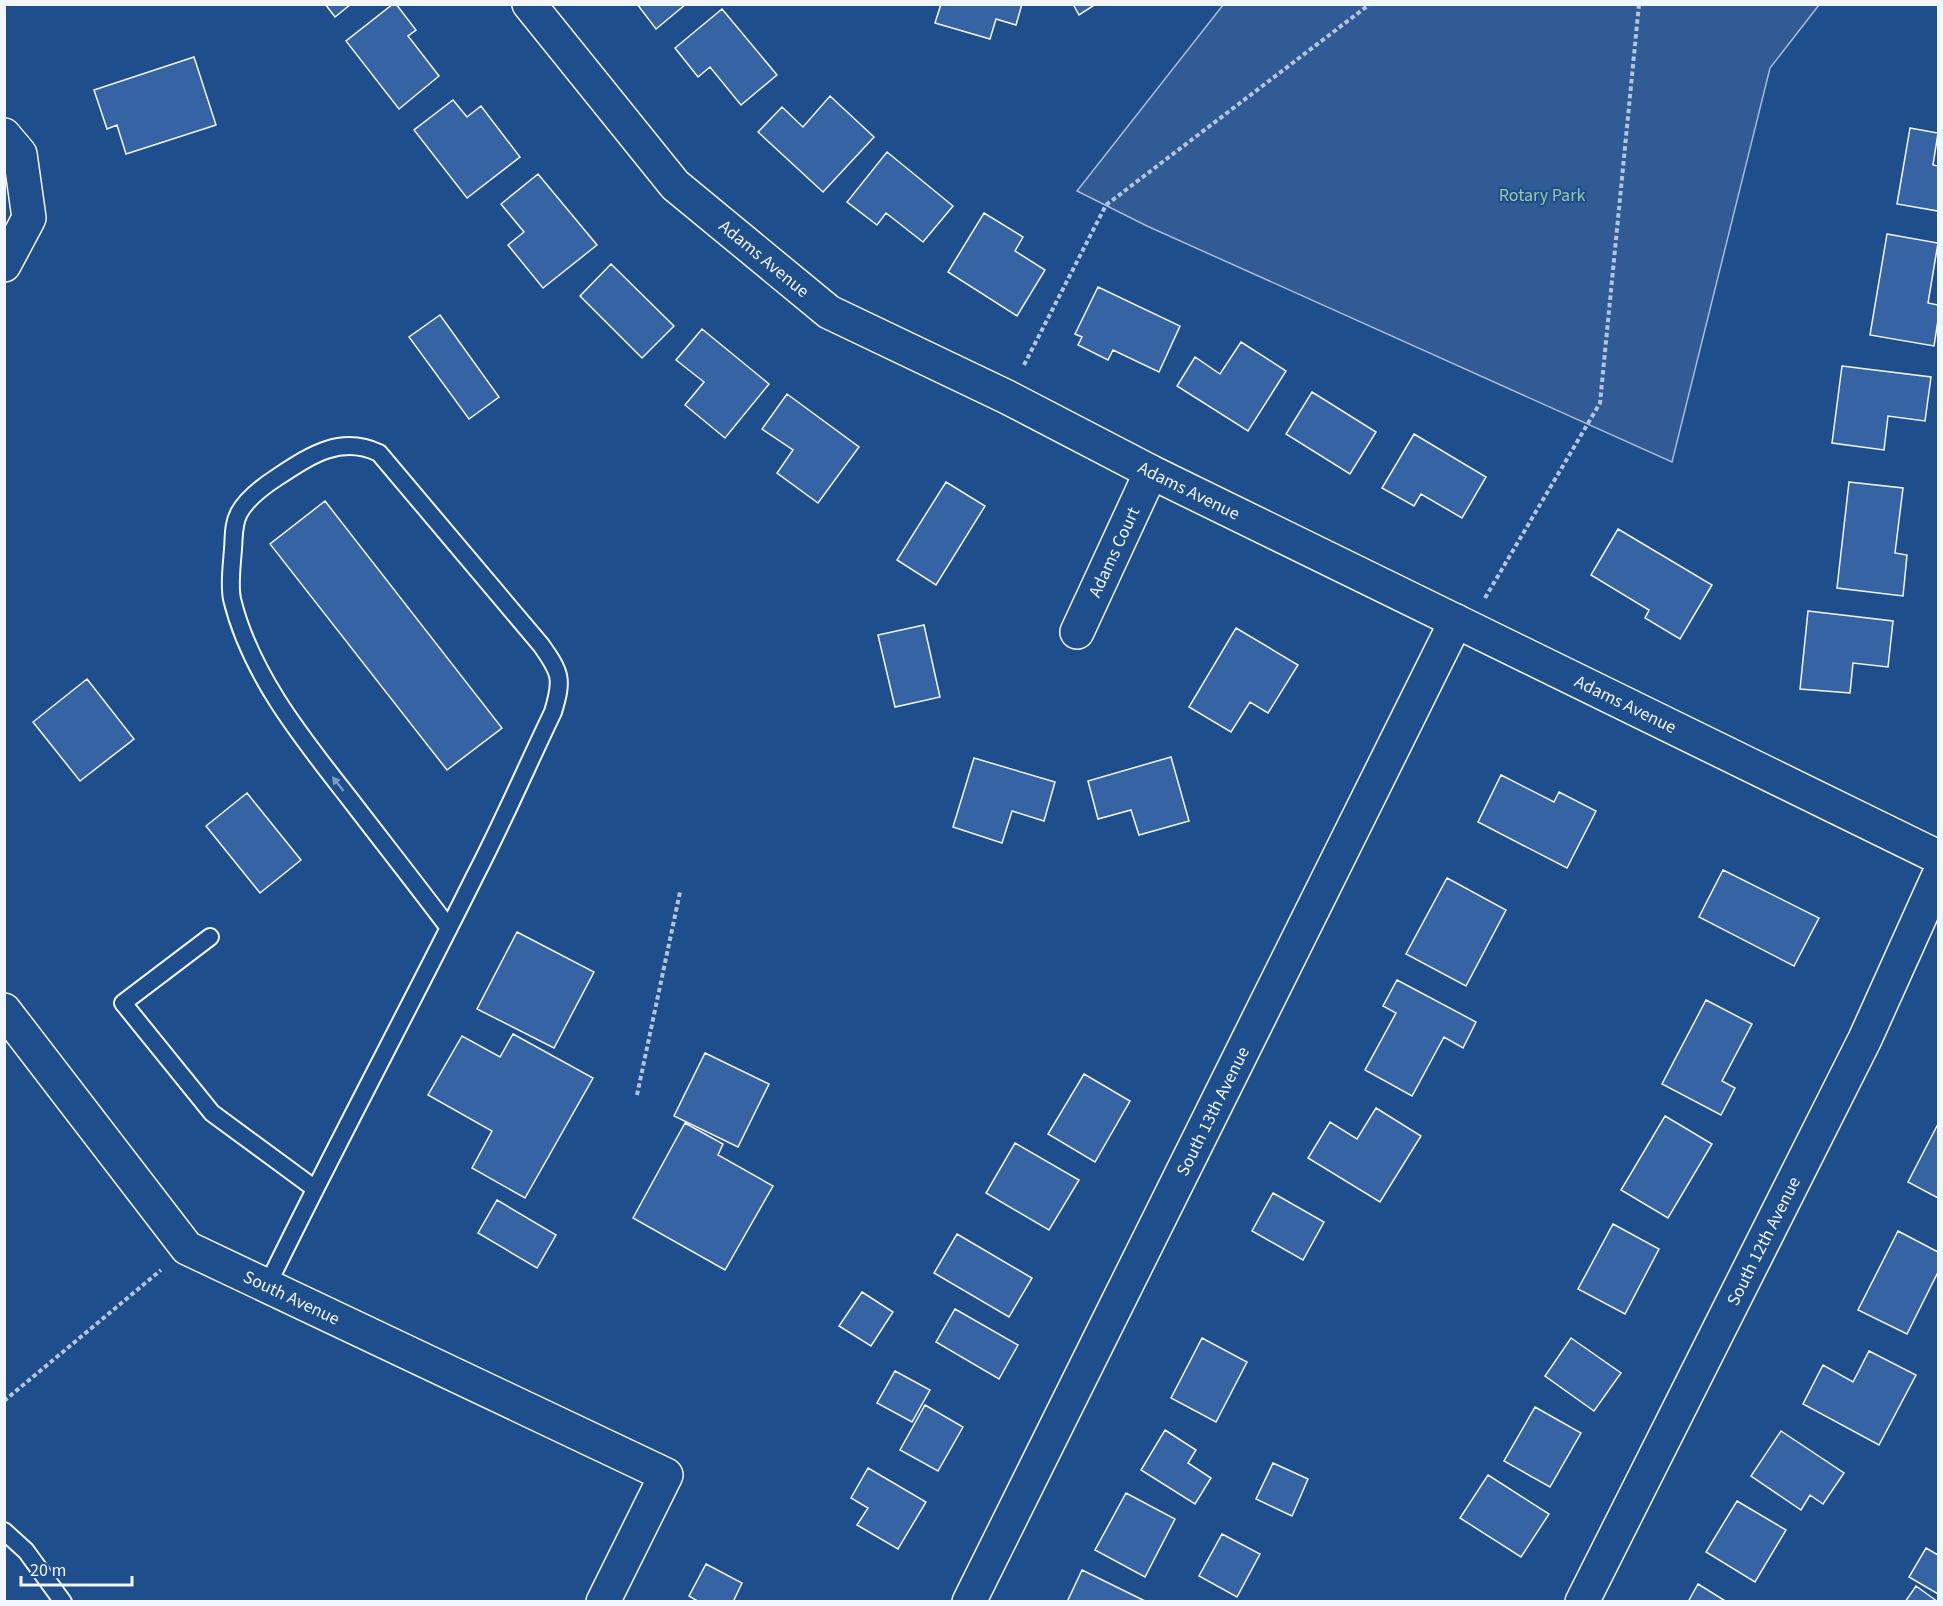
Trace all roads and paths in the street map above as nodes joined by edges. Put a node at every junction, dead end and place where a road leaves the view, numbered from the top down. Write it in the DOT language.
graph roads {
  1 [pos="529,4"];
  2 [pos="1370,4"];
  3 [pos="1639,4"];
  4 [pos="4,135"];
  5 [pos="4,265"];
  6 [pos="1007,398"];
  7 [pos="1151,472"];
  8 [pos="1462,624"];
  9 [pos="1077,632"];
  10 [pos="1938,857"];
  11 [pos="1938,878"];
  12 [pos="680,892"];
  13 [pos="449,928"];
  14 [pos="210,938"];
  15 [pos="4,1010"];
  16 [pos="637,1095"];
  17 [pos="314,1188"];
  18 [pos="188,1248"];
  19 [pos="267,1286"];
  20 [pos="4,1401"];
  21 [pos="4,1531"];
  22 [pos="63,1602"];
  23 [pos="603,1602"];
  24 [pos="969,1602"];
  25 [pos="1582,1602"];
  1 -- 6 [label="street, Adams Avenue"];
  2 -- 6 [label="path"];
  3 -- 8 [label="path"];
  4 -- 5 [label="street"];
  6 -- 7 [label="street, Adams Avenue"];
  7 -- 8 [label="street, Adams Avenue"];
  7 -- 9 [label="street, Adams Court"];
  8 -- 10 [label="street, Adams Avenue"];
  8 -- 24 [label="street, South 13th Avenue"];
  11 -- 25 [label="street, South 12th Avenue"];
  12 -- 16 [label="path"];
  13 -- 13 [label="lane, one-way"];
  13 -- 17 [label="lane"];
  14 -- 17 [label="lane"];
  15 -- 18 [label="street, South Avenue"];
  17 -- 19 [label="lane"];
  18 -- 19 [label="street, South Avenue"];
  18 -- 20 [label="path"];
  19 -- 23 [label="street, South Avenue"];
  21 -- 22 [label="lane"];
}
